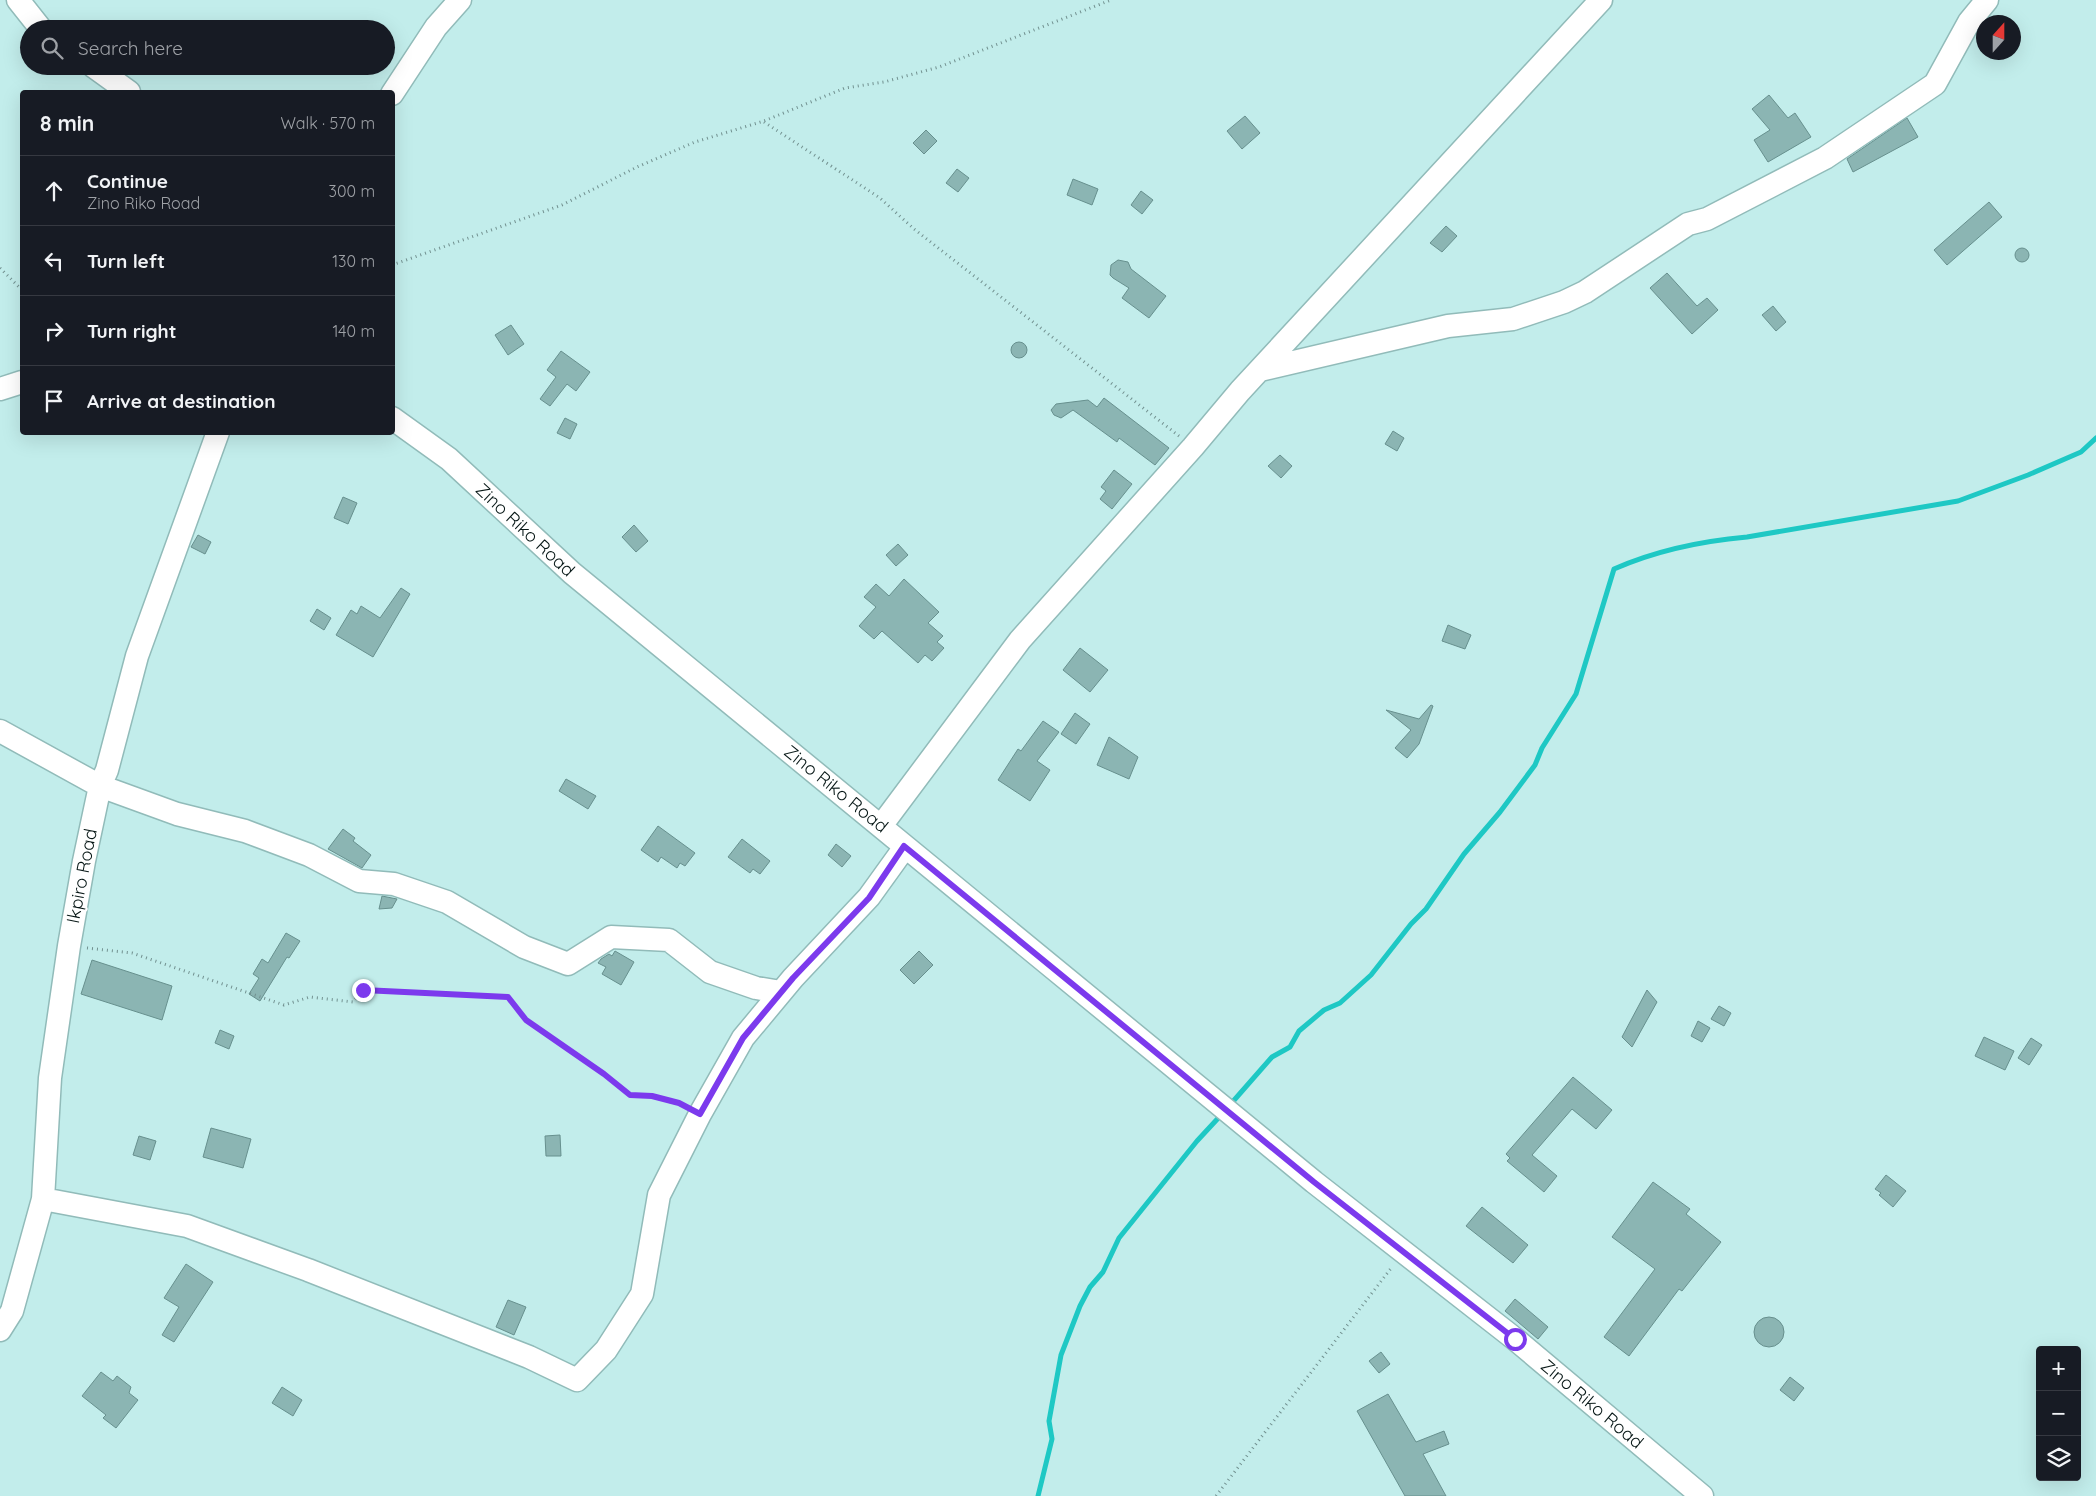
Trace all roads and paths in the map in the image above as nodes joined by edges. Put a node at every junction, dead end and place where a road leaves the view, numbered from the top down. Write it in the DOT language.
graph roads {
  1 [pos="18,0"];
  2 [pos="460,0"];
  3 [pos="1111,0"];
  4 [pos="1601,0"];
  5 [pos="1986,0"];
  6 [pos="34,20"];
  7 [pos="105,75"];
  8 [pos="126,90"];
  9 [pos="395,90"];
  10 [pos="764,121"];
  11 [pos="395,264"];
  12 [pos="0,268"];
  13 [pos="20,288"];
  14 [pos="1260,370"];
  15 [pos="20,383"];
  16 [pos="0,389"];
  17 [pos="395,420"];
  18 [pos="212,435"];
  19 [pos="1193,448"];
  20 [pos="0,731"];
  21 [pos="100,786"];
  22 [pos="881,826"];
  23 [pos="904,846"];
  24 [pos="69,946"];
  25 [pos="781,992"];
  26 [pos="700,1114"];
  27 [pos="44,1199"];
  28 [pos="1404,1252"];
  29 [pos="0,1330"];
  30 [pos="1216,1496"];
  31 [pos="1702,1496"];
  1 -- 6 [label="street"];
  2 -- 9 [label="street"];
  3 -- 10 [label="path"];
  4 -- 14 [label="street"];
  5 -- 14 [label="street"];
  7 -- 8 [label="street"];
  10 -- 11 [label="path"];
  10 -- 19 [label="path"];
  12 -- 13 [label="path"];
  14 -- 19 [label="street"];
  15 -- 16 [label="street"];
  17 -- 22 [label="street, Zino Riko Road"];
  18 -- 21 [label="street, Ikpiro Road"];
  19 -- 22 [label="street"];
  20 -- 21 [label="street"];
  21 -- 24 [label="street, Ikpiro Road"];
  21 -- 25 [label="street"];
  22 -- 23 [label="street, Zino Riko Road"];
  23 -- 25 [label="street"];
  23 -- 28 [label="street, Zino Riko Road"];
  24 -- 26 [label="path"];
  24 -- 27 [label="street, Ikpiro Road"];
  25 -- 26 [label="street"];
  26 -- 27 [label="street"];
  27 -- 29 [label="street, Ikpiro Road"];
  28 -- 30 [label="path"];
  28 -- 31 [label="street, Zino Riko Road"];
}
